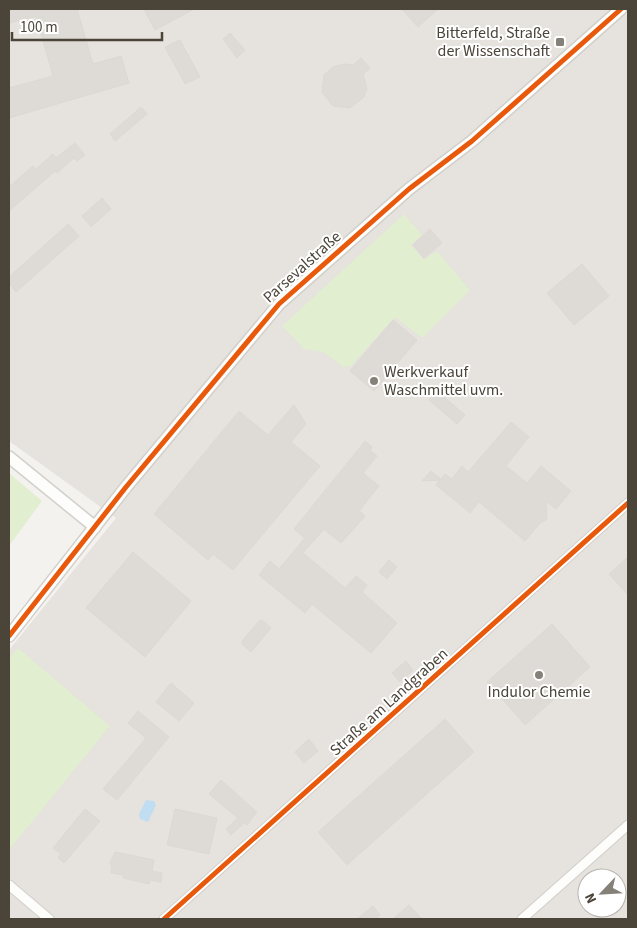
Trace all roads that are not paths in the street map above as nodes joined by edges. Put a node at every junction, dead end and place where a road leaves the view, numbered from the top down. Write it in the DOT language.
graph roads {
  1 [pos="621,9"];
  2 [pos="9,457"];
  3 [pos="628,503"];
  4 [pos="95,527"];
  5 [pos="9,636"];
  6 [pos="628,825"];
  7 [pos="9,885"];
  8 [pos="49,919"];
  9 [pos="164,919"];
  10 [pos="522,919"];
  1 -- 4 [label="street, Parsevalstraße"];
  2 -- 4 [label="street"];
  3 -- 9 [label="street, Straße am Landgraben"];
  4 -- 5 [label="street, Parsevalstraße"];
  6 -- 10 [label="street"];
  7 -- 8 [label="street"];
}
